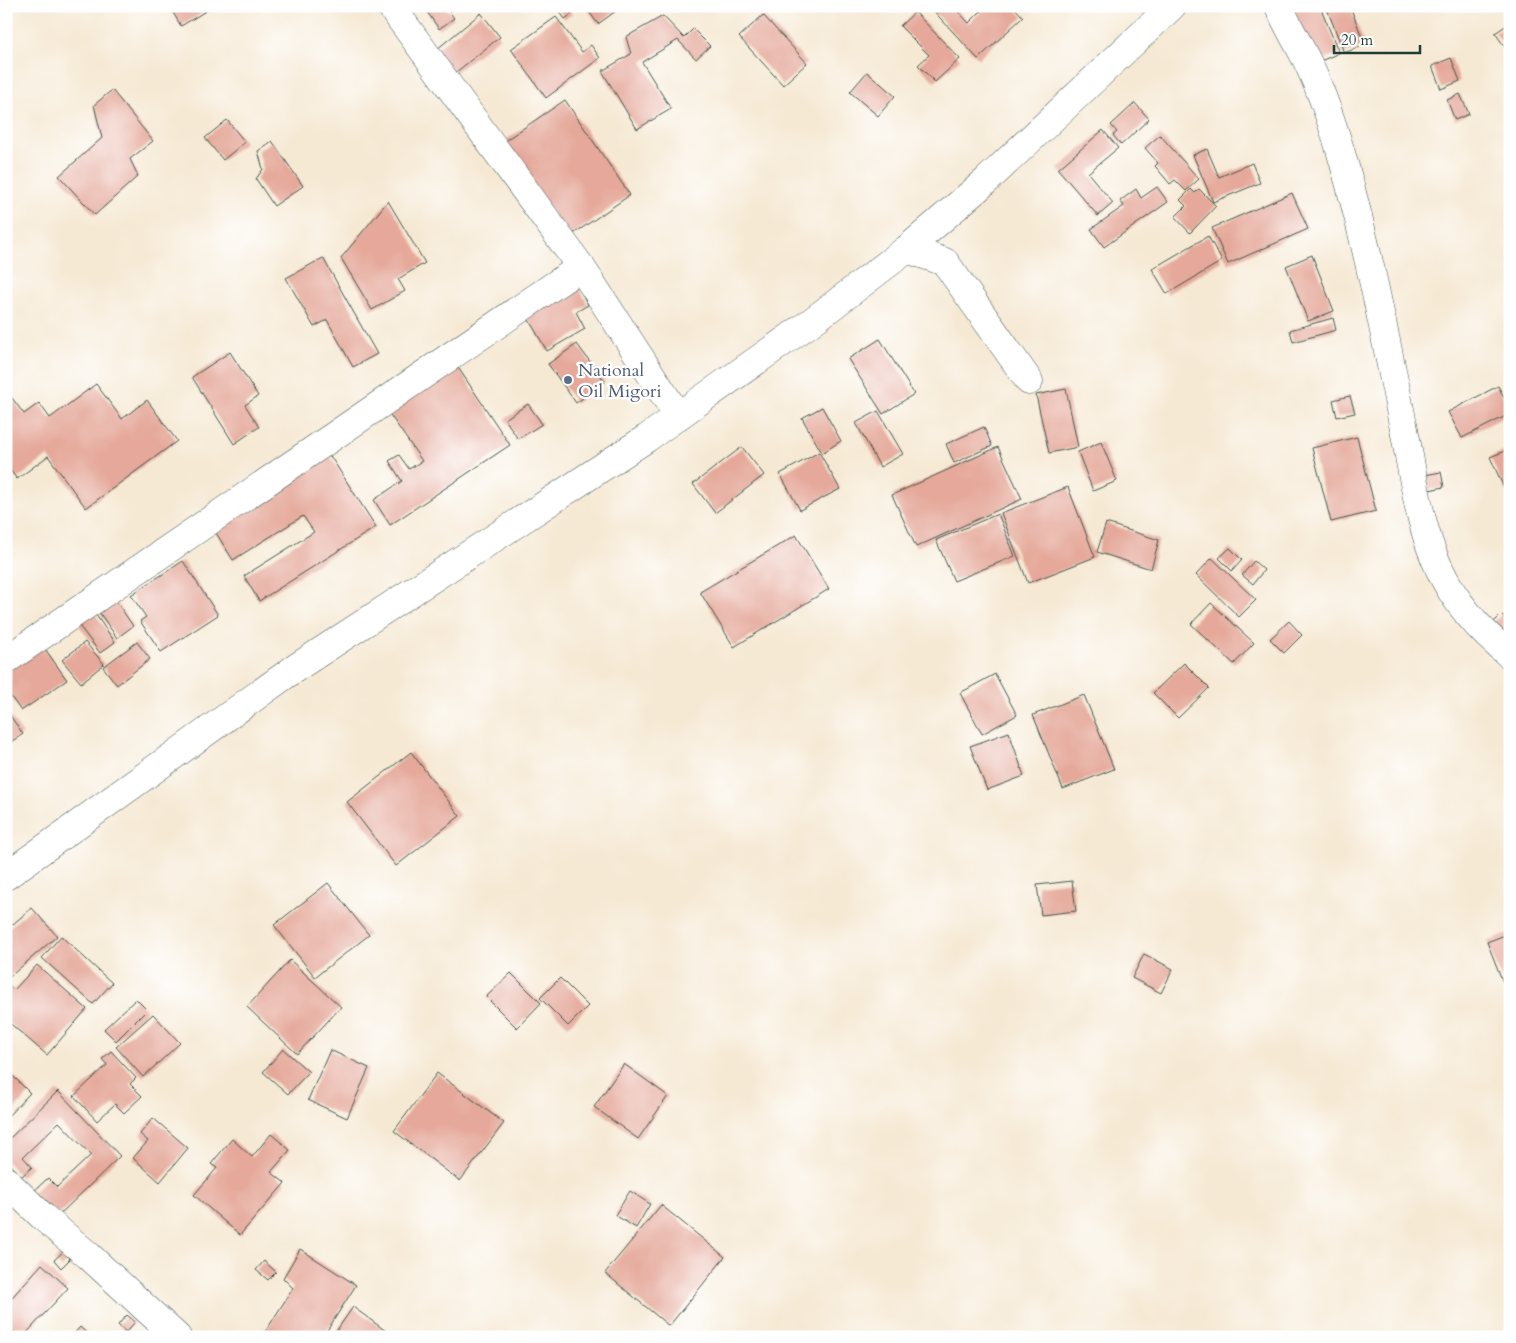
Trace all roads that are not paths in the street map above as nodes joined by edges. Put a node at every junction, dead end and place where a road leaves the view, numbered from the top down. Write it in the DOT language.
graph roads {
  1 [pos="1172,6"];
  2 [pos="1278,6"];
  3 [pos="393,9"];
  4 [pos="907,249"];
  5 [pos="581,267"];
  6 [pos="1029,381"];
  7 [pos="678,416"];
  8 [pos="1510,656"];
  9 [pos="6,660"];
  10 [pos="6,876"];
  11 [pos="6,1181"];
  12 [pos="178,1337"];
  1 -- 4 [label="main road"];
  2 -- 8 [label="main road"];
  3 -- 5 [label="main road"];
  4 -- 6 [label="main road"];
  4 -- 7 [label="main road"];
  5 -- 7 [label="main road"];
  5 -- 9 [label="main road"];
  7 -- 10 [label="main road"];
  11 -- 12 [label="main road"];
}
